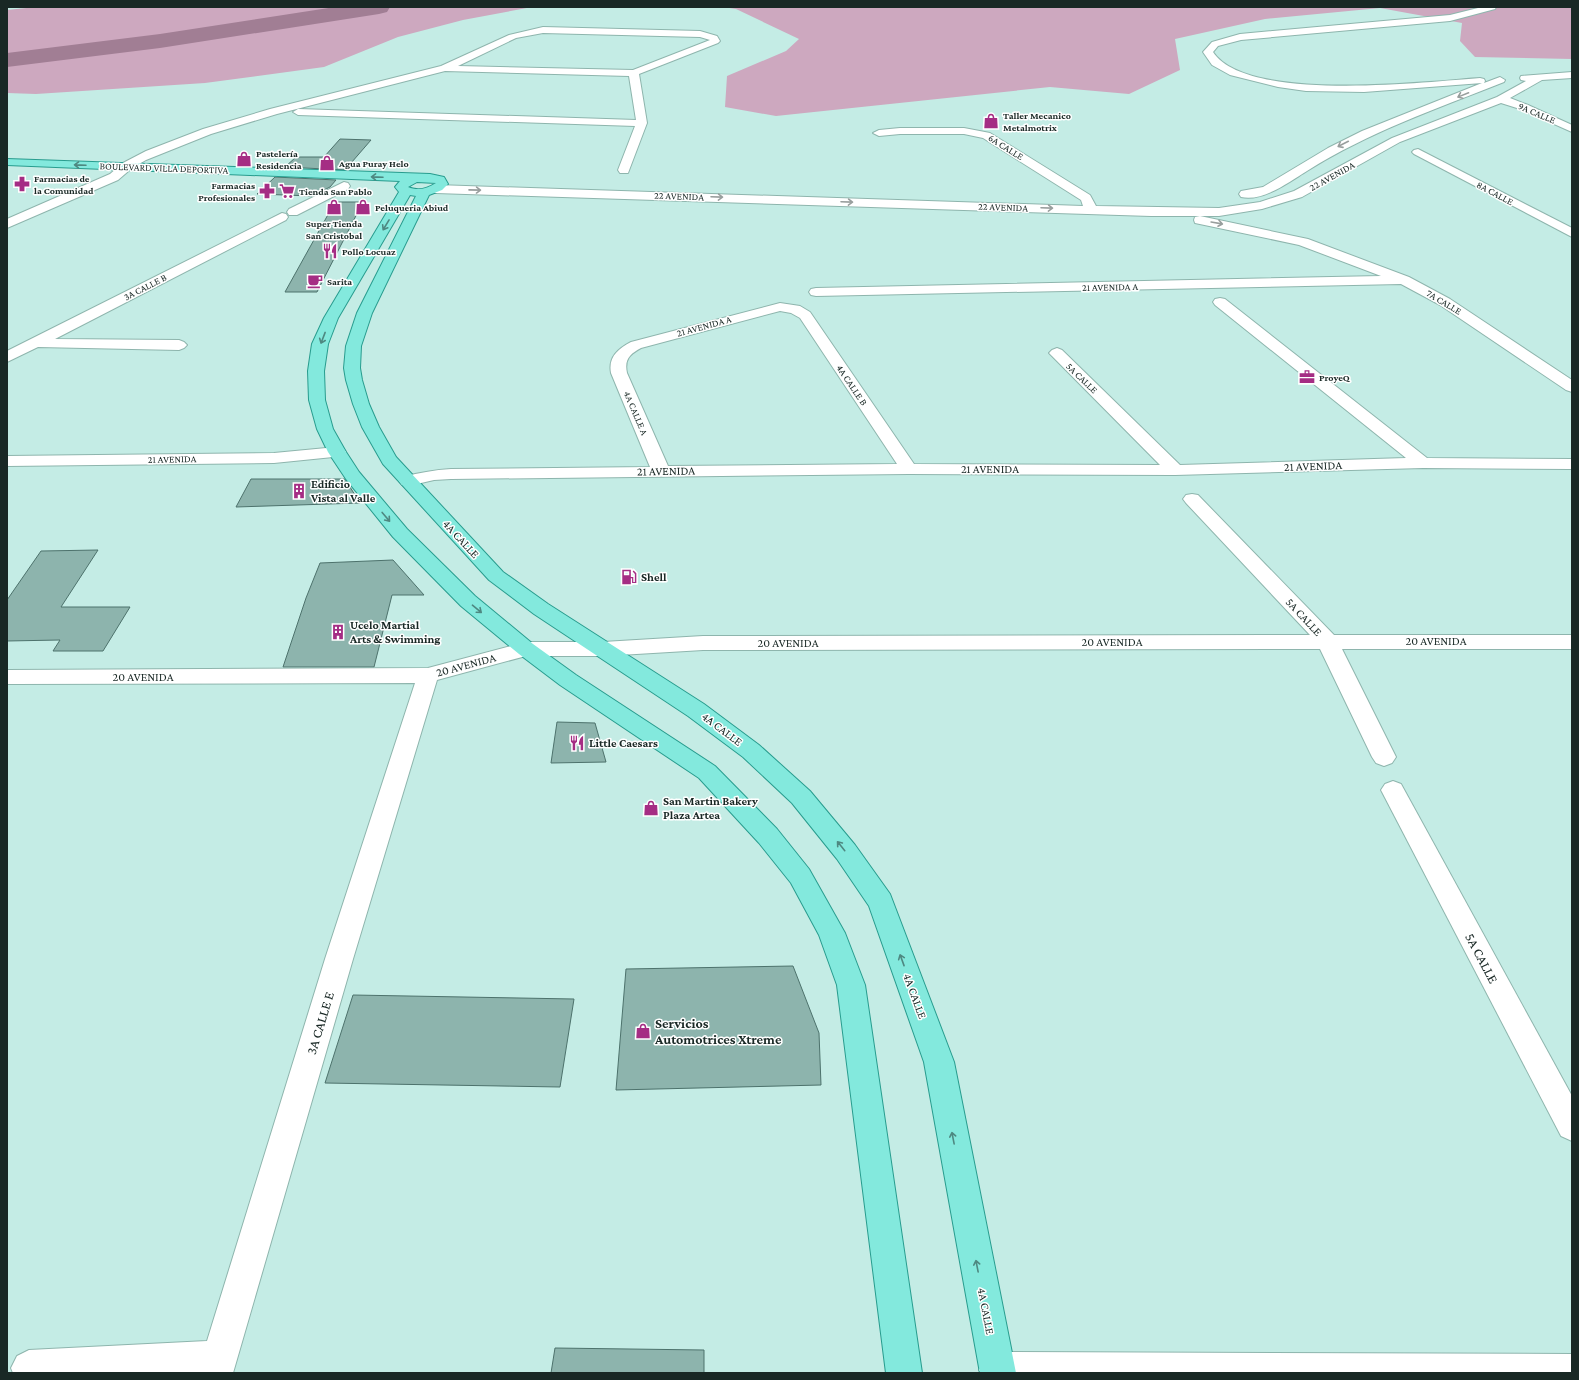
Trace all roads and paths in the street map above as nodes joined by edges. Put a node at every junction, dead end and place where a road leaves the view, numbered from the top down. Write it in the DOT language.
graph roads {
  1 [pos="1492,7"];
  2 [pos="444,69"];
  3 [pos="634,73"];
  4 [pos="1572,75"];
  5 [pos="1540,77"];
  6 [pos="1500,80"];
  7 [pos="1501,99"];
  8 [pos="279,110"];
  9 [pos="642,123"];
  10 [pos="1572,129"];
  11 [pos="879,133"];
  12 [pos="1366,133"];
  13 [pos="1396,140"];
  14 [pos="1418,152"];
  15 [pos="7,162"];
  16 [pos="124,167"];
  17 [pos="7,173"];
  18 [pos="114,177"];
  19 [pos="529,180"];
  20 [pos="344,186"];
  21 [pos="420,186"];
  22 [pos="616,194"];
  23 [pos="1298,194"];
  24 [pos="1237,195"];
  25 [pos="1062,197"];
  26 [pos="1086,198"];
  27 [pos="1101,198"];
  28 [pos="1091,210"];
  29 [pos="1151,212"];
  30 [pos="1278,215"];
  31 [pos="7,224"];
  32 [pos="1285,227"];
  33 [pos="1572,233"];
  34 [pos="1303,242"];
  35 [pos="1404,280"];
  36 [pos="816,292"];
  37 [pos="1220,302"];
  38 [pos="790,308"];
  39 [pos="36,343"];
  40 [pos="179,345"];
  41 [pos="1057,353"];
  42 [pos="621,355"];
  43 [pos="7,357"];
  44 [pos="1572,387"];
  45 [pos="337,452"];
  46 [pos="7,461"];
  47 [pos="1424,463"];
  48 [pos="1572,464"];
  49 [pos="909,469"];
  50 [pos="1175,470"];
  51 [pos="661,471"];
  52 [pos="408,482"];
  53 [pos="1192,499"];
  54 [pos="1327,641"];
  55 [pos="1572,642"];
  56 [pos="526,649"];
  57 [pos="603,649"];
  58 [pos="428,675"];
  59 [pos="7,678"];
  60 [pos="1384,757"];
  61 [pos="1393,790"];
  62 [pos="1572,1126"];
  63 [pos="217,1365"];
  64 [pos="29,1368"];
  65 [pos="998,1372"];
  66 [pos="1572,1372"];
  67 [pos="904,1373"];
  1 -- 6 [label="street"];
  2 -- 3 [label="street"];
  2 -- 3 [label="street"];
  2 -- 8 [label="street"];
  3 -- 9 [label="street"];
  4 -- 5 [label="street"];
  5 -- 6 [label="street"];
  5 -- 7 [label="street, 22 AVENIDA"];
  6 -- 12 [label="street, 22 AVENIDA, one-way"];
  7 -- 10 [label="street, 9A CALLE"];
  7 -- 13 [label="street, 22 AVENIDA"];
  8 -- 9 [label="street"];
  8 -- 16 [label="street"];
  9 -- 22 [label="street"];
  11 -- 26 [label="street, 6A CALLE"];
  12 -- 13 [label="street"];
  12 -- 24 [label="street, 22 AVENIDA, one-way"];
  13 -- 23 [label="street, 22 AVENIDA"];
  14 -- 33 [label="street, 8A CALLE"];
  16 -- 15 [label="main road, BOULEVARD VILLA DEPORTIVA, one-way"];
  16 -- 18 [label="street"];
  21 -- 16 [label="main road, BOULEVARD VILLA DEPORTIVA, one-way"];
  17 -- 18 [label="main road, BOULEVARD VILLA DEPORTIVA"];
  18 -- 20 [label="main road, BOULEVARD VILLA DEPORTIVA"];
  18 -- 31 [label="street"];
  19 -- 21 [label="street"];
  20 -- 21 [label="main road, BOULEVARD VILLA DEPORTIVA"];
  20 -- 39 [label="street, 3A CALLE B"];
  21 -- 22 [label="street, 22 AVENIDA, one-way"];
  21 -- 45 [label="main road, one-way"];
  21 -- 52 [label="main road, 4A CALLE"];
  22 -- 28 [label="street, 22 AVENIDA, one-way"];
  23 -- 29 [label="street, 22 AVENIDA"];
  23 -- 30 [label="street"];
  25 -- 26 [label="street"];
  26 -- 27 [label="street"];
  26 -- 28 [label="street"];
  28 -- 29 [label="street, 22 AVENIDA"];
  29 -- 34 [label="street, 7A CALLE, one-way"];
  32 -- 34 [label="street, 7A CALLE"];
  34 -- 35 [label="street, 7A CALLE"];
  35 -- 36 [label="street, 21 AVENIDA A"];
  35 -- 44 [label="street, 7A CALLE"];
  37 -- 47 [label="street"];
  38 -- 42 [label="street, 21 AVENIDA A"];
  38 -- 49 [label="street, 4A CALLE B"];
  39 -- 40 [label="street"];
  39 -- 43 [label="street, 3A CALLE B"];
  41 -- 50 [label="street, 5A CALLE"];
  42 -- 51 [label="street, 4A CALLE A"];
  45 -- 46 [label="street, 21 AVENIDA"];
  45 -- 56 [label="main road, one-way"];
  47 -- 48 [label="street, 21 AVENIDA"];
  47 -- 50 [label="street, 21 AVENIDA"];
  49 -- 50 [label="street, 21 AVENIDA"];
  49 -- 51 [label="street, 21 AVENIDA"];
  51 -- 52 [label="street, 21 AVENIDA"];
  52 -- 57 [label="main road, 4A CALLE"];
  53 -- 54 [label="street, 5A CALLE"];
  54 -- 55 [label="street, 20 AVENIDA"];
  54 -- 57 [label="street, 20 AVENIDA"];
  54 -- 60 [label="street, 5A CALLE"];
  56 -- 57 [label="street, 20 AVENIDA"];
  56 -- 58 [label="street, 20 AVENIDA"];
  56 -- 67 [label="main road"];
  65 -- 57 [label="main road, 4A CALLE, one-way"];
  58 -- 59 [label="street, 20 AVENIDA"];
  58 -- 63 [label="street, 3A CALLE E"];
  61 -- 62 [label="street, 5A CALLE"];
  63 -- 64 [label="street"];
  65 -- 66 [label="street"];
}
